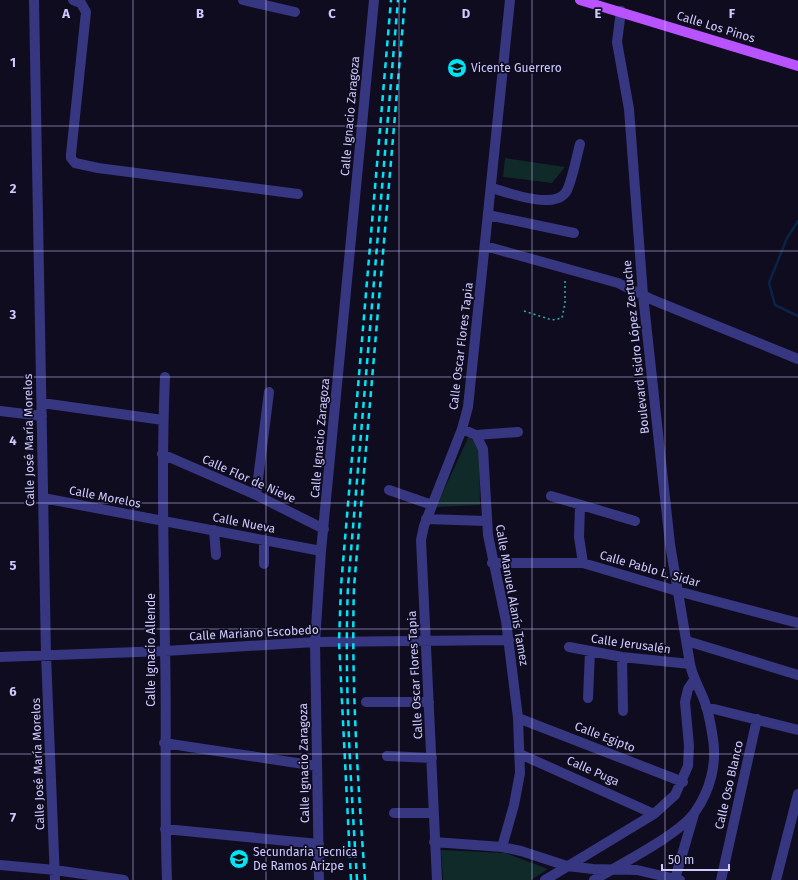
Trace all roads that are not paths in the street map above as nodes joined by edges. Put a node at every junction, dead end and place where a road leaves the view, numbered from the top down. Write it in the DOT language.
graph roads {
  1 [pos="34,0"];
  2 [pos="73,0"];
  3 [pos="243,0"];
  4 [pos="374,0"];
  5 [pos="510,0"];
  6 [pos="580,0"];
  7 [pos="88,3"];
  8 [pos="620,11"];
  9 [pos="295,12"];
  10 [pos="798,66"];
  11 [pos="580,144"];
  12 [pos="492,188"];
  13 [pos="298,194"];
  14 [pos="488,215"];
  15 [pos="574,233"];
  16 [pos="485,246"];
  17 [pos="643,295"];
  18 [pos="798,359"];
  19 [pos="165,377"];
  20 [pos="269,392"];
  21 [pos="42,403"];
  22 [pos="0,411"];
  23 [pos="42,416"];
  24 [pos="163,420"];
  25 [pos="462,429"];
  26 [pos="518,432"];
  27 [pos="476,435"];
  28 [pos="162,454"];
  29 [pos="389,490"];
  30 [pos="256,495"];
  31 [pos="551,496"];
  32 [pos="43,498"];
  33 [pos="432,505"];
  34 [pos="580,506"];
  35 [pos="426,519"];
  36 [pos="486,521"];
  37 [pos="635,521"];
  38 [pos="162,522"];
  39 [pos="324,529"];
  40 [pos="214,530"];
  41 [pos="264,540"];
  42 [pos="322,551"];
  43 [pos="216,555"];
  44 [pos="492,563"];
  45 [pos="583,563"];
  46 [pos="264,564"];
  47 [pos="677,591"];
  48 [pos="798,623"];
  49 [pos="509,640"];
  50 [pos="315,642"];
  51 [pos="427,642"];
  52 [pos="687,642"];
  53 [pos="569,647"];
  54 [pos="165,651"];
  55 [pos="590,652"];
  56 [pos="46,655"];
  57 [pos="622,657"];
  58 [pos="0,658"];
  59 [pos="690,664"];
  60 [pos="798,675"];
  61 [pos="694,680"];
  62 [pos="588,698"];
  63 [pos="366,702"];
  64 [pos="429,702"];
  65 [pos="706,706"];
  66 [pos="623,711"];
  67 [pos="518,718"];
  68 [pos="757,719"];
  69 [pos="798,730"];
  70 [pos="164,743"];
  71 [pos="520,754"];
  72 [pos="387,756"];
  73 [pos="432,758"];
  74 [pos="317,766"];
  75 [pos="683,782"];
  76 [pos="798,794"];
  77 [pos="695,812"];
  78 [pos="394,813"];
  79 [pos="433,813"];
  80 [pos="654,814"];
  81 [pos="165,828"];
  82 [pos="434,842"];
  83 [pos="319,844"];
  84 [pos="502,847"];
  85 [pos="0,864"];
  86 [pos="567,866"];
  87 [pos="613,869"];
  88 [pos="55,875"];
  89 [pos="124,880"];
  90 [pos="167,880"];
  91 [pos="319,880"];
  92 [pos="437,880"];
  93 [pos="546,880"];
  94 [pos="594,880"];
  95 [pos="678,880"];
  96 [pos="721,880"];
  97 [pos="776,880"];
  1 -- 21 [label="street, Calle José María Morelos"];
  2 -- 7 [label="street"];
  3 -- 9 [label="street"];
  4 -- 39 [label="street, Calle Ignacio Zaragoza"];
  5 -- 12 [label="street, Calle Oscar Flores Tapia"];
  6 -- 8 [label="main road, Calle Los Pinos"];
  7 -- 13 [label="street"];
  8 -- 10 [label="main road, Calle Los Pinos"];
  8 -- 17 [label="street, Boulevard Isidro López Zertuche"];
  11 -- 12 [label="street"];
  12 -- 14 [label="street, Calle Oscar Flores Tapia"];
  14 -- 15 [label="street"];
  14 -- 16 [label="street, Calle Oscar Flores Tapia"];
  16 -- 17 [label="street"];
  16 -- 25 [label="street, Calle Oscar Flores Tapia"];
  17 -- 18 [label="street"];
  17 -- 47 [label="street, Boulevard Isidro López Zertuche"];
  19 -- 24 [label="street, Calle Ignacio Allende"];
  20 -- 30 [label="street"];
  21 -- 23 [label="street, Calle José María Morelos"];
  21 -- 24 [label="street"];
  22 -- 23 [label="street"];
  23 -- 32 [label="street, Calle José María Morelos"];
  24 -- 28 [label="street, Calle Ignacio Allende"];
  25 -- 27 [label="street"];
  25 -- 33 [label="street, Calle Oscar Flores Tapia"];
  26 -- 27 [label="street"];
  27 -- 36 [label="street, Calle Manuel Alanís Tamez"];
  28 -- 30 [label="street, Calle Flor de Nieve"];
  28 -- 38 [label="street, Calle Ignacio Allende"];
  29 -- 33 [label="street"];
  30 -- 39 [label="street, Calle Flor de Nieve"];
  31 -- 34 [label="street"];
  32 -- 38 [label="street, Calle Morelos"];
  32 -- 56 [label="street, Calle José María Morelos"];
  33 -- 35 [label="street, Calle Oscar Flores Tapia"];
  34 -- 37 [label="street"];
  34 -- 45 [label="street"];
  35 -- 36 [label="street"];
  35 -- 51 [label="street, Calle Oscar Flores Tapia"];
  36 -- 44 [label="street, Calle Manuel Alanís Tamez"];
  38 -- 40 [label="street, Calle Nueva"];
  38 -- 54 [label="street, Calle Ignacio Allende"];
  39 -- 42 [label="street, Calle Ignacio Zaragoza"];
  40 -- 41 [label="street, Calle Nueva"];
  40 -- 43 [label="street"];
  41 -- 42 [label="street, Calle Nueva"];
  41 -- 46 [label="street"];
  42 -- 50 [label="street, Calle Ignacio Zaragoza"];
  44 -- 45 [label="street, Calle Pablo L. Sidar"];
  44 -- 49 [label="street, Calle Manuel Alanís Tamez"];
  45 -- 47 [label="street, Calle Pablo L. Sidar"];
  47 -- 48 [label="street, Calle Pablo L. Sidar"];
  47 -- 52 [label="street, Boulevard Isidro López Zertuche"];
  49 -- 51 [label="street, Calle Mariano Escobedo"];
  49 -- 67 [label="street, Calle Manuel Alanís Tamez"];
  50 -- 51 [label="street, Calle Mariano Escobedo"];
  50 -- 54 [label="street, Calle Mariano Escobedo"];
  50 -- 74 [label="street, Calle Ignacio Zaragoza"];
  51 -- 64 [label="street, Calle Oscar Flores Tapia"];
  52 -- 59 [label="street, Boulevard Isidro López Zertuche"];
  52 -- 60 [label="street"];
  53 -- 55 [label="street, Calle Jerusalén"];
  54 -- 56 [label="street, Calle Mariano Escobedo"];
  54 -- 70 [label="street, Calle Ignacio Allende"];
  55 -- 57 [label="street, Calle Jerusalén"];
  55 -- 62 [label="street"];
  56 -- 58 [label="street, Calle Mariano Escobedo"];
  56 -- 88 [label="street, Calle José María Morelos"];
  57 -- 59 [label="street, Calle Jerusalén"];
  57 -- 66 [label="street"];
  59 -- 61 [label="street, Boulevard Isidro López Zertuche"];
  61 -- 65 [label="street, Boulevard Isidro López Zertuche"];
  61 -- 75 [label="street"];
  63 -- 64 [label="street"];
  64 -- 73 [label="street, Calle Oscar Flores Tapia"];
  65 -- 68 [label="street"];
  65 -- 77 [label="street, Boulevard Isidro López Zertuche"];
  67 -- 71 [label="street, Calle Manuel Alanís Tamez"];
  67 -- 75 [label="street, Calle Egipto"];
  68 -- 69 [label="street"];
  68 -- 96 [label="street, Calle Oso Blanco"];
  70 -- 74 [label="street"];
  70 -- 81 [label="street, Calle Ignacio Allende"];
  71 -- 80 [label="street, Calle Puga"];
  71 -- 84 [label="street, Calle Manuel Alanís Tamez"];
  72 -- 73 [label="street"];
  73 -- 79 [label="street, Calle Oscar Flores Tapia"];
  74 -- 83 [label="street, Calle Ignacio Zaragoza"];
  75 -- 80 [label="street"];
  76 -- 97 [label="street"];
  77 -- 87 [label="street, Boulevard Isidro López Zertuche"];
  77 -- 95 [label="street"];
  78 -- 79 [label="street"];
  79 -- 82 [label="street, Calle Oscar Flores Tapia"];
  80 -- 86 [label="street"];
  81 -- 83 [label="street"];
  81 -- 90 [label="street, Calle Ignacio Allende"];
  82 -- 84 [label="street"];
  82 -- 92 [label="street, Calle Oscar Flores Tapia"];
  83 -- 91 [label="street, Calle Ignacio Zaragoza"];
  84 -- 86 [label="street"];
  85 -- 88 [label="street"];
  86 -- 87 [label="street"];
  86 -- 93 [label="street"];
  87 -- 94 [label="street, Boulevard Isidro López Zertuche"];
  87 -- 95 [label="street"];
  88 -- 89 [label="street"];
}
